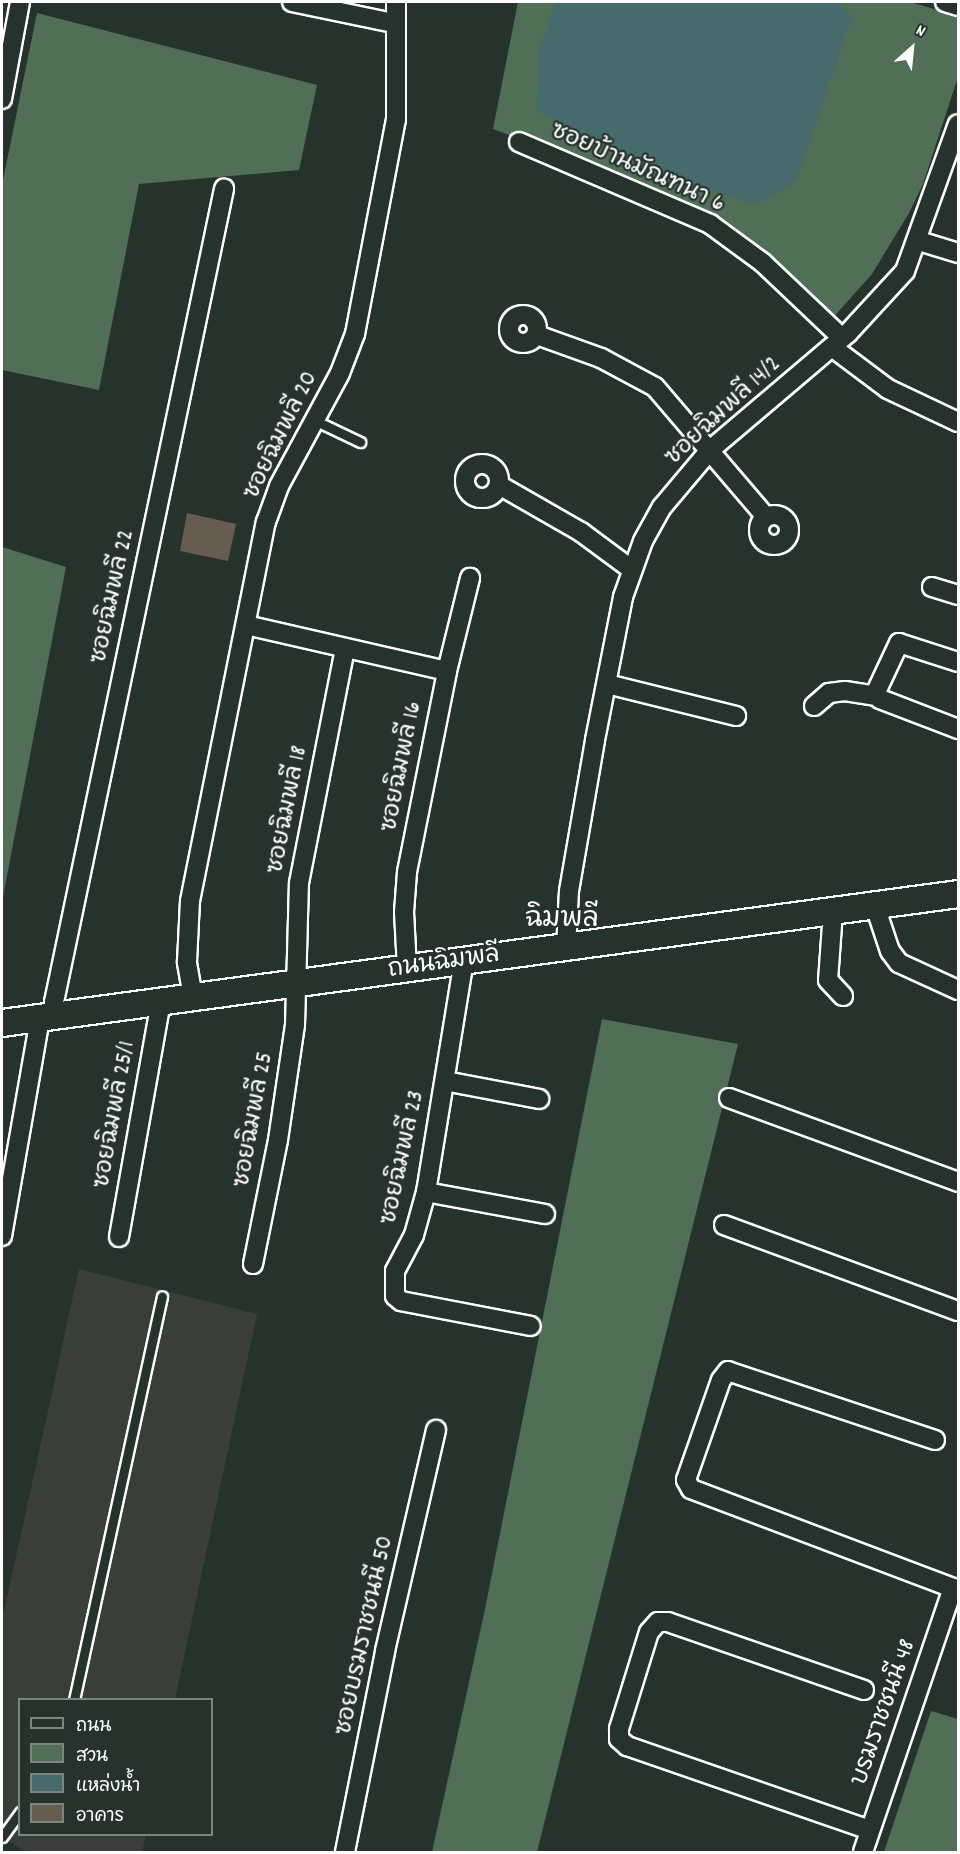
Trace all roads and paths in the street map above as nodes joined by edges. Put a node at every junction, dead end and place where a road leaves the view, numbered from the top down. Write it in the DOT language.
graph roads {
  1 [pos="20,2"];
  2 [pos="292,2"];
  3 [pos="396,2"];
  4 [pos="945,2"];
  5 [pos="958,6"];
  6 [pos="393,23"];
  7 [pos="2,99"];
  8 [pos="958,124"];
  9 [pos="519,142"];
  10 [pos="224,189"];
  11 [pos="919,241"];
  12 [pos="958,253"];
  13 [pos="537,335"];
  14 [pos="837,342"];
  15 [pos="316,421"];
  16 [pos="958,422"];
  17 [pos="360,442"];
  18 [pos="710,450"];
  19 [pos="499,485"];
  20 [pos="766,518"];
  21 [pos="631,569"];
  22 [pos="470,578"];
  23 [pos="932,588"];
  24 [pos="958,596"];
  25 [pos="246,625"];
  26 [pos="345,648"];
  27 [pos="958,662"];
  28 [pos="447,671"];
  29 [pos="607,684"];
  30 [pos="877,696"];
  31 [pos="814,706"];
  32 [pos="736,716"];
  33 [pos="958,729"];
  34 [pos="956,896"];
  35 [pos="875,906"];
  36 [pos="833,911"];
  37 [pos="566,948"];
  38 [pos="464,960"];
  39 [pos="407,969"];
  40 [pos="298,983"];
  41 [pos="958,990"];
  42 [pos="843,996"];
  43 [pos="193,998"];
  44 [pos="161,1002"];
  45 [pos="47,1017"];
  46 [pos="2,1023"];
  47 [pos="445,1081"];
  48 [pos="729,1098"];
  49 [pos="539,1099"];
  50 [pos="958,1182"];
  51 [pos="426,1192"];
  52 [pos="545,1214"];
  53 [pos="724,1225"];
  54 [pos="2,1236"];
  55 [pos="119,1237"];
  56 [pos="253,1264"];
  57 [pos="162,1296"];
  58 [pos="958,1311"];
  59 [pos="531,1326"];
  60 [pos="436,1430"];
  61 [pos="935,1440"];
  62 [pos="956,1589"];
  63 [pos="864,1690"];
  64 [pos="74,1698"];
  65 [pos="18,1815"];
  66 [pos="870,1830"];
  67 [pos="2,1837"];
  68 [pos="345,1852"];
  69 [pos="863,1852"];
  1 -- 7 [label="street"];
  2 -- 6 [label="street"];
  3 -- 6 [label="street, ซอยฉิมพลี 20"];
  4 -- 5 [label="street"];
  6 -- 15 [label="street, ซอยฉิมพลี 20"];
  8 -- 11 [label="street, ซอยฉิมพลี 14/2"];
  9 -- 14 [label="street, ซอยบ้านมัณฑนา 6"];
  10 -- 45 [label="street, ซอยฉิมพลี 22"];
  11 -- 12 [label="street"];
  11 -- 14 [label="street, ซอยฉิมพลี 14/2"];
  13 -- 18 [label="street"];
  14 -- 16 [label="street, ซอยบ้านมัณฑนา 6"];
  14 -- 18 [label="street, ซอยฉิมพลี 14/2"];
  15 -- 17 [label="lane"];
  15 -- 25 [label="street, ซอยฉิมพลี 20"];
  18 -- 20 [label="street"];
  18 -- 21 [label="street, ซอยฉิมพลี 14/2"];
  19 -- 21 [label="street"];
  21 -- 29 [label="street, ซอยฉิมพลี 14/2"];
  22 -- 28 [label="street, ซอยฉิมพลี 16"];
  23 -- 24 [label="street"];
  25 -- 26 [label="street"];
  25 -- 43 [label="street, ซอยฉิมพลี 20"];
  26 -- 28 [label="street"];
  26 -- 40 [label="street, ซอยฉิมพลี 18"];
  27 -- 30 [label="street"];
  28 -- 39 [label="street, ซอยฉิมพลี 16"];
  29 -- 32 [label="street"];
  29 -- 37 [label="street, ซอยฉิมพลี 14/2"];
  30 -- 31 [label="street"];
  30 -- 33 [label="street"];
  34 -- 35 [label="street, ถนนฉิมพลี"];
  35 -- 36 [label="street, ถนนฉิมพลี"];
  35 -- 41 [label="street"];
  36 -- 37 [label="street, ถนนฉิมพลี"];
  36 -- 42 [label="street"];
  37 -- 38 [label="street, ถนนฉิมพลี"];
  38 -- 39 [label="street, ถนนฉิมพลี"];
  38 -- 47 [label="street, ซอยฉิมพลี 23"];
  39 -- 40 [label="street, ถนนฉิมพลี"];
  40 -- 43 [label="street, ถนนฉิมพลี"];
  40 -- 56 [label="street, ซอยฉิมพลี 25"];
  43 -- 44 [label="street, ถนนฉิมพลี"];
  44 -- 45 [label="street, ถนนฉิมพลี"];
  44 -- 55 [label="street, ซอยฉิมพลี 25/1"];
  45 -- 46 [label="street, ถนนฉิมพลี"];
  45 -- 54 [label="street, ซอยฉิมพลี 22"];
  47 -- 49 [label="street"];
  47 -- 51 [label="street, ซอยฉิมพลี 23"];
  48 -- 50 [label="street"];
  51 -- 52 [label="street"];
  51 -- 59 [label="street, ซอยฉิมพลี 23"];
  53 -- 58 [label="street"];
  57 -- 64 [label="lane"];
  60 -- 68 [label="street, ซอยบรมราชชนนี 50"];
  61 -- 62 [label="street"];
  62 -- 66 [label="street, บรมราชชนนี 48"];
  63 -- 66 [label="street"];
  65 -- 67 [label="lane"];
  66 -- 69 [label="street, บรมราชชนนี 48"];
}
